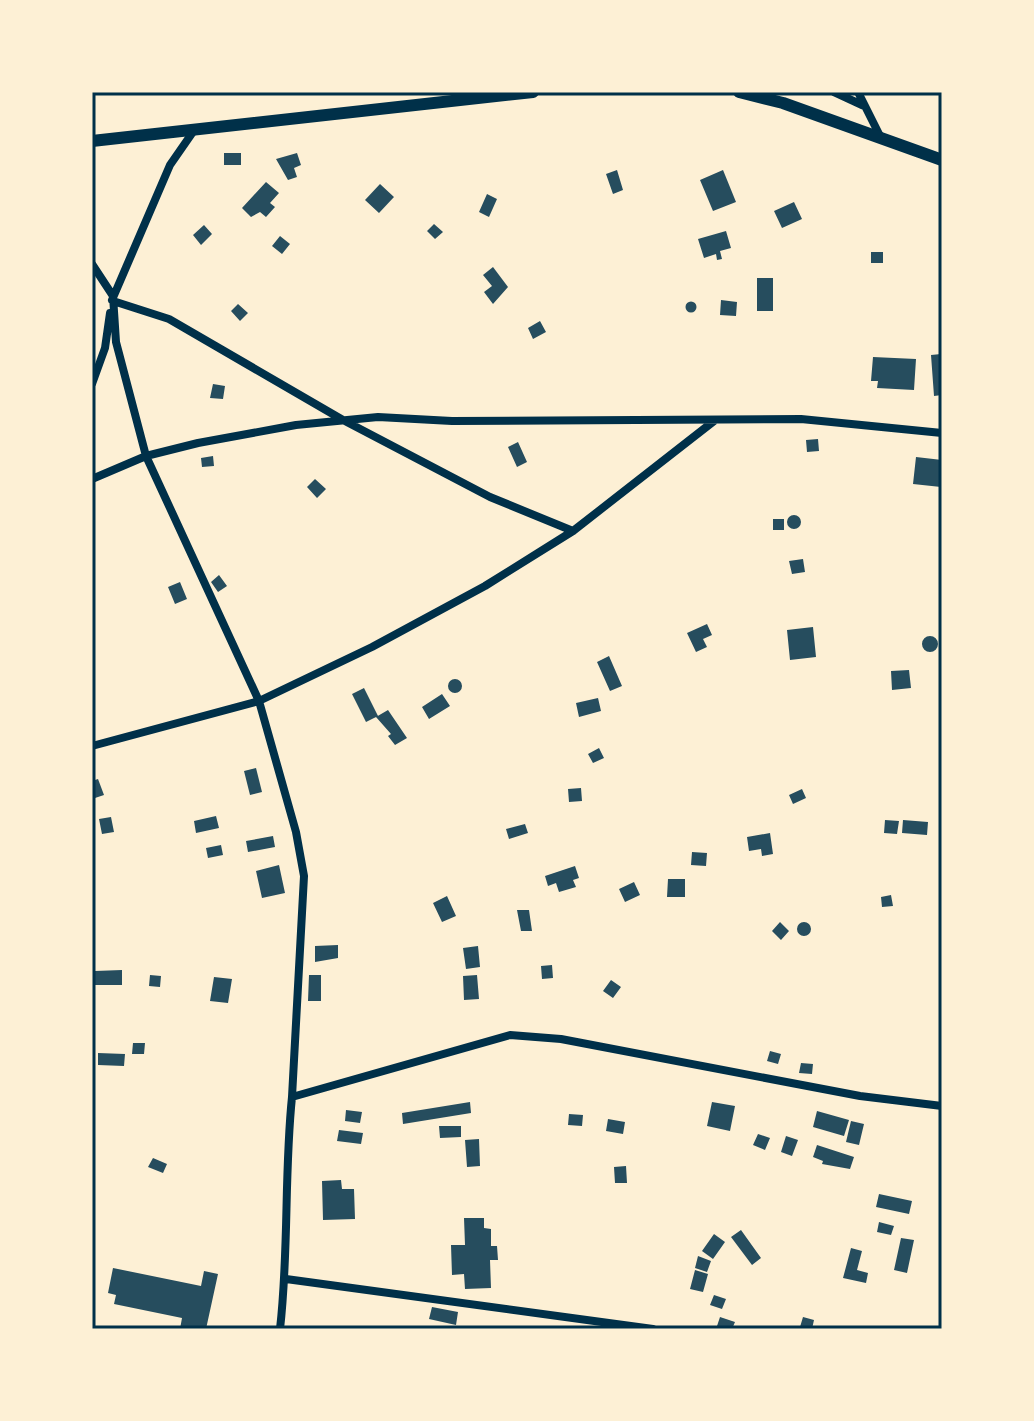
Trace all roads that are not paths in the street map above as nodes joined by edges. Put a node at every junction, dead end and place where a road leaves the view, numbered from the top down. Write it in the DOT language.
graph roads {
  1 [pos="533,92"];
  2 [pos="739,92"];
  3 [pos="834,92"];
  4 [pos="858,92"];
  5 [pos="862,105"];
  6 [pos="195,129"];
  7 [pos="881,139"];
  8 [pos="92,141"];
  9 [pos="942,160"];
  10 [pos="92,264"];
  11 [pos="113,299"];
  12 [pos="92,384"];
  13 [pos="343,420"];
  14 [pos="714,421"];
  15 [pos="942,433"];
  16 [pos="146,456"];
  17 [pos="92,479"];
  18 [pos="573,531"];
  19 [pos="259,701"];
  20 [pos="92,746"];
  21 [pos="292,1097"];
  22 [pos="942,1106"];
  23 [pos="286,1279"];
  24 [pos="280,1329"];
  25 [pos="653,1329"];
  1 -- 6 [label="street"];
  2 -- 7 [label="street"];
  3 -- 5 [label="street"];
  4 -- 5 [label="street"];
  5 -- 7 [label="street"];
  6 -- 8 [label="street"];
  6 -- 11 [label="street"];
  7 -- 9 [label="street"];
  10 -- 11 [label="street"];
  11 -- 12 [label="street"];
  11 -- 13 [label="street"];
  11 -- 16 [label="street"];
  13 -- 14 [label="street"];
  13 -- 16 [label="street"];
  13 -- 18 [label="street"];
  14 -- 15 [label="street"];
  14 -- 18 [label="street"];
  16 -- 17 [label="street"];
  16 -- 19 [label="street"];
  18 -- 19 [label="street"];
  19 -- 20 [label="street"];
  19 -- 21 [label="street"];
  21 -- 22 [label="street"];
  21 -- 23 [label="street"];
  23 -- 24 [label="street"];
  23 -- 25 [label="street"];
}
